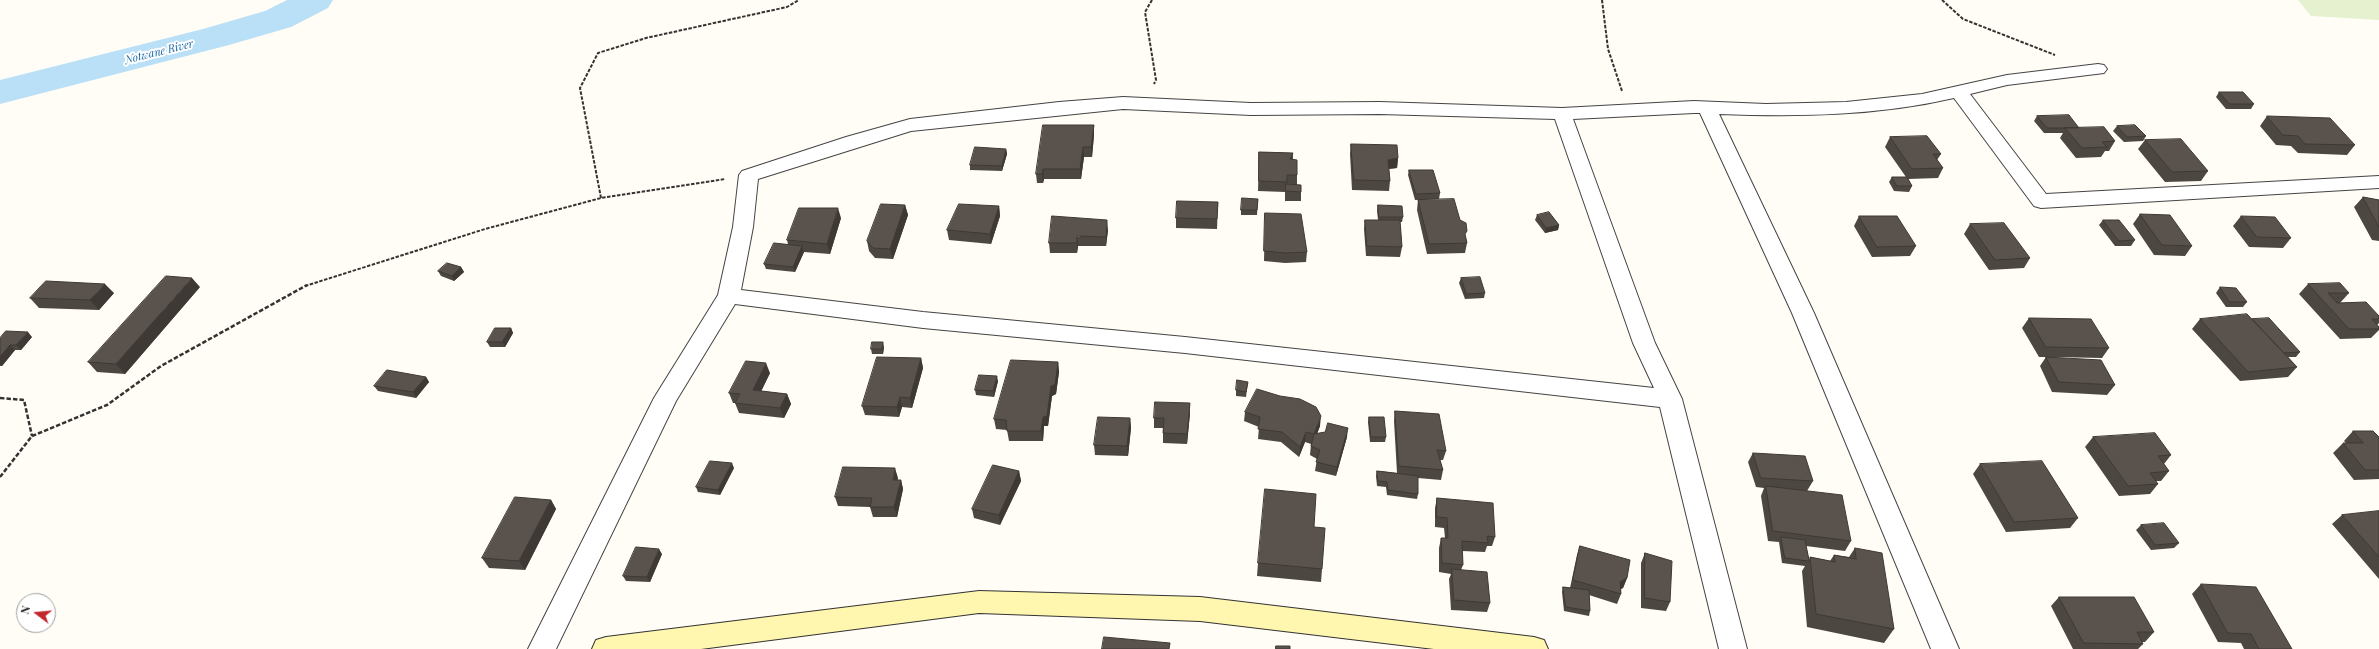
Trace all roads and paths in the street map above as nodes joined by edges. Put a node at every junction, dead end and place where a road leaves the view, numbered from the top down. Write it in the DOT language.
graph roads {
  1 [pos="799,0"];
  2 [pos="1152,0"];
  3 [pos="1602,0"];
  4 [pos="1942,0"];
  5 [pos="2061,57"];
  6 [pos="2098,70"];
  7 [pos="1959,92"];
  8 [pos="1145,104"];
  9 [pos="1706,108"];
  10 [pos="1629,111"];
  11 [pos="1562,114"];
  12 [pos="749,175"];
  13 [pos="2379,182"];
  14 [pos="601,198"];
  15 [pos="728,296"];
  16 [pos="0,398"];
  17 [pos="1670,399"];
  18 [pos="32,436"];
  19 [pos="0,477"];
  20 [pos="542,649"];
  21 [pos="606,649"];
  22 [pos="1534,649"];
  23 [pos="1733,649"];
  24 [pos="1945,649"];
  1 -- 14 [label="path"];
  2 -- 8 [label="path"];
  3 -- 10 [label="path"];
  4 -- 5 [label="path"];
  6 -- 7 [label="street"];
  7 -- 9 [label="street"];
  7 -- 13 [label="street"];
  8 -- 11 [label="street"];
  8 -- 12 [label="street"];
  9 -- 10 [label="street"];
  9 -- 24 [label="street"];
  10 -- 11 [label="street"];
  11 -- 17 [label="street"];
  12 -- 14 [label="path"];
  12 -- 15 [label="street"];
  14 -- 18 [label="path"];
  15 -- 17 [label="street"];
  15 -- 20 [label="street"];
  16 -- 18 [label="path"];
  17 -- 23 [label="street"];
  18 -- 19 [label="path"];
  21 -- 22 [label="street"];
}
